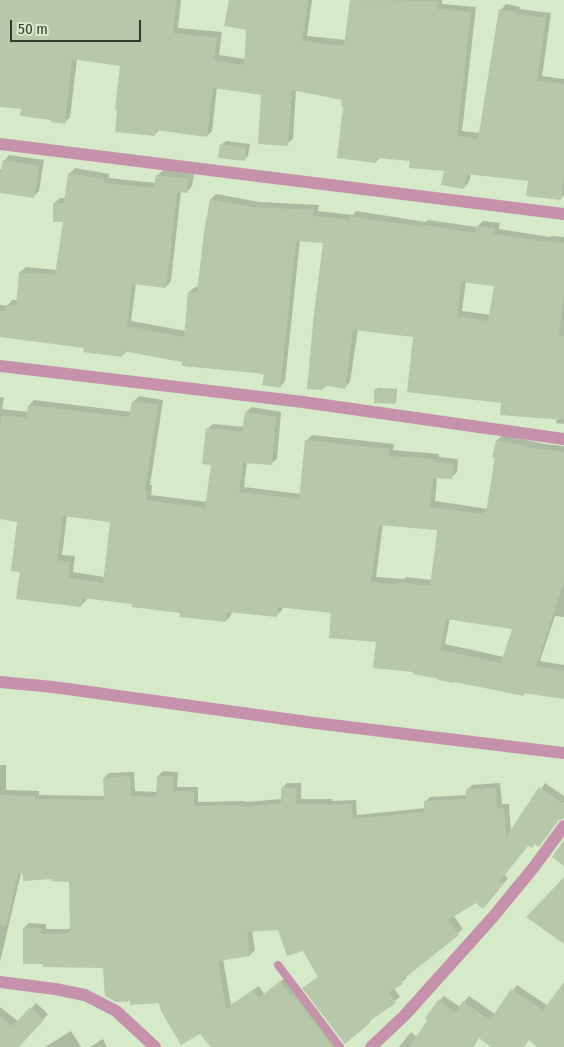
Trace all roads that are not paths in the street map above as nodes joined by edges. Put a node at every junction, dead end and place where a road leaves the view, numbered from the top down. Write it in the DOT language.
graph roads {
  1 [pos="0,144"];
  2 [pos="564,214"];
  3 [pos="0,366"];
  4 [pos="564,439"];
  5 [pos="0,682"];
  6 [pos="564,753"];
  7 [pos="564,826"];
  8 [pos="278,965"];
  9 [pos="0,982"];
  10 [pos="155,1047"];
  11 [pos="340,1047"];
  12 [pos="371,1047"];
  1 -- 2 [label="street"];
  3 -- 4 [label="street"];
  5 -- 6 [label="street"];
  7 -- 12 [label="street"];
  8 -- 11 [label="lane"];
  9 -- 10 [label="street"];
}
